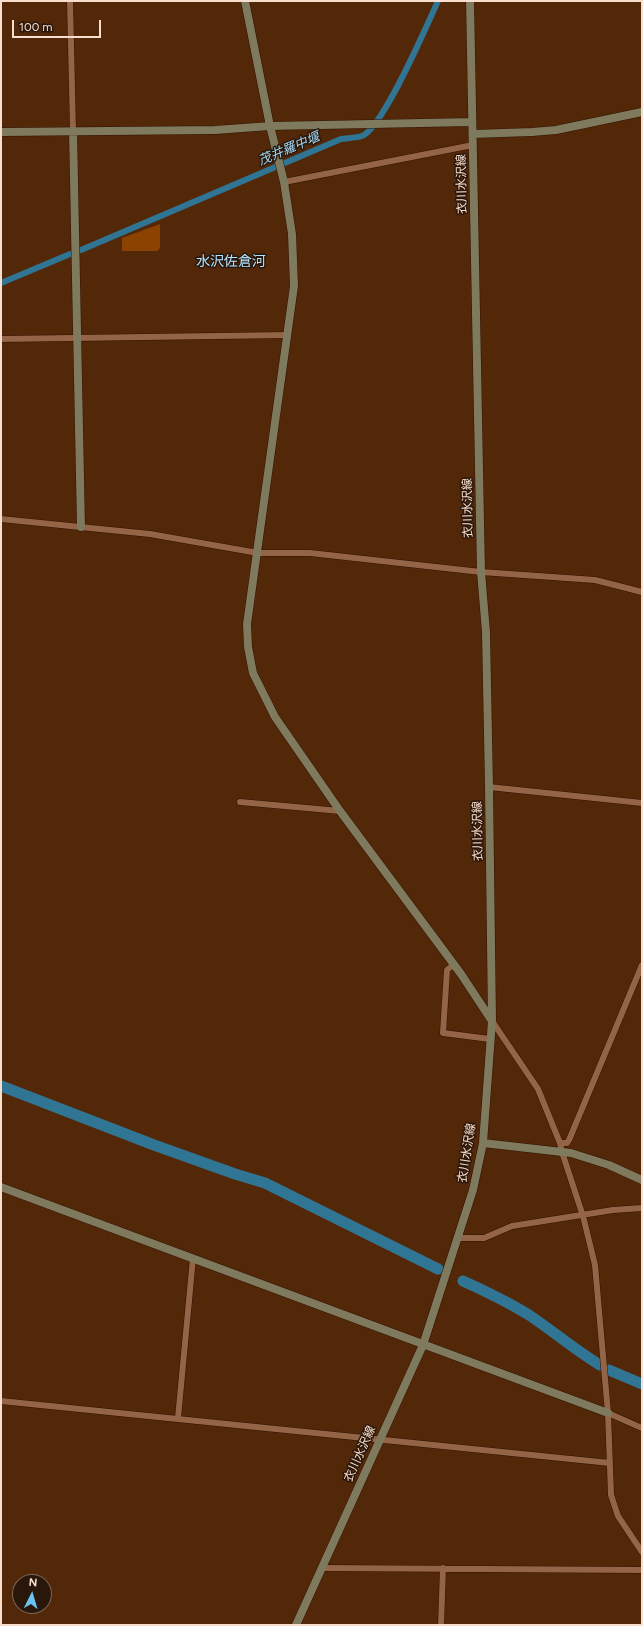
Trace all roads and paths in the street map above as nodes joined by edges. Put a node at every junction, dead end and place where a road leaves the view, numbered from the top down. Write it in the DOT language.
graph roads {
  1 [pos="70,1"];
  2 [pos="245,1"];
  3 [pos="470,1"];
  4 [pos="642,112"];
  5 [pos="472,122"];
  6 [pos="270,126"];
  7 [pos="73,130"];
  8 [pos="1,132"];
  9 [pos="473,134"];
  10 [pos="473,145"];
  11 [pos="284,182"];
  12 [pos="288,335"];
  13 [pos="78,337"];
  14 [pos="1,339"];
  15 [pos="1,520"];
  16 [pos="81,527"];
  17 [pos="258,553"];
  18 [pos="481,572"];
  19 [pos="642,592"];
  20 [pos="490,787"];
  21 [pos="240,802"];
  22 [pos="642,803"];
  23 [pos="340,811"];
  24 [pos="454,964"];
  25 [pos="642,965"];
  26 [pos="492,1021"];
  27 [pos="490,1039"];
  28 [pos="483,1142"];
  29 [pos="560,1143"];
  30 [pos="562,1152"];
  31 [pos="642,1180"];
  32 [pos="1,1187"];
  33 [pos="642,1208"];
  34 [pos="583,1216"];
  35 [pos="459,1238"];
  36 [pos="193,1258"];
  37 [pos="423,1345"];
  38 [pos="1,1401"];
  39 [pos="608,1413"];
  40 [pos="178,1418"];
  41 [pos="642,1428"];
  42 [pos="379,1440"];
  43 [pos="610,1463"];
  44 [pos="642,1552"];
  45 [pos="321,1568"];
  46 [pos="443,1568"];
  47 [pos="642,1570"];
  48 [pos="296,1625"];
  49 [pos="441,1625"];
  1 -- 7 [label="street"];
  2 -- 6 [label="street"];
  3 -- 5 [label="street, 衣川水沢線"];
  4 -- 9 [label="street"];
  5 -- 6 [label="street"];
  5 -- 9 [label="street, 衣川水沢線"];
  6 -- 7 [label="street"];
  6 -- 11 [label="street"];
  7 -- 8 [label="street"];
  7 -- 13 [label="street"];
  9 -- 10 [label="street, 衣川水沢線"];
  10 -- 11 [label="street"];
  10 -- 18 [label="street, 衣川水沢線"];
  11 -- 12 [label="street"];
  12 -- 13 [label="street"];
  12 -- 17 [label="street"];
  13 -- 14 [label="street"];
  13 -- 16 [label="street"];
  15 -- 16 [label="street"];
  16 -- 17 [label="street"];
  17 -- 18 [label="street"];
  17 -- 23 [label="street"];
  18 -- 19 [label="street"];
  18 -- 20 [label="street, 衣川水沢線"];
  20 -- 22 [label="street"];
  20 -- 26 [label="street, 衣川水沢線"];
  21 -- 23 [label="street"];
  23 -- 24 [label="street"];
  24 -- 26 [label="street"];
  24 -- 27 [label="street"];
  25 -- 29 [label="street"];
  26 -- 27 [label="street, 衣川水沢線"];
  26 -- 29 [label="street"];
  27 -- 28 [label="street, 衣川水沢線"];
  28 -- 30 [label="street"];
  28 -- 35 [label="street, 衣川水沢線"];
  29 -- 30 [label="street"];
  30 -- 31 [label="street"];
  30 -- 34 [label="street"];
  32 -- 36 [label="street"];
  33 -- 34 [label="street"];
  34 -- 35 [label="street"];
  34 -- 39 [label="street"];
  35 -- 37 [label="street, 衣川水沢線"];
  36 -- 37 [label="street"];
  36 -- 40 [label="street"];
  37 -- 39 [label="street"];
  37 -- 42 [label="street, 衣川水沢線"];
  38 -- 40 [label="street"];
  39 -- 41 [label="street"];
  39 -- 43 [label="street"];
  40 -- 42 [label="street"];
  42 -- 43 [label="street"];
  42 -- 45 [label="street, 衣川水沢線"];
  43 -- 44 [label="street"];
  45 -- 46 [label="street"];
  45 -- 48 [label="street, 衣川水沢線"];
  46 -- 47 [label="street"];
  46 -- 49 [label="street"];
}
